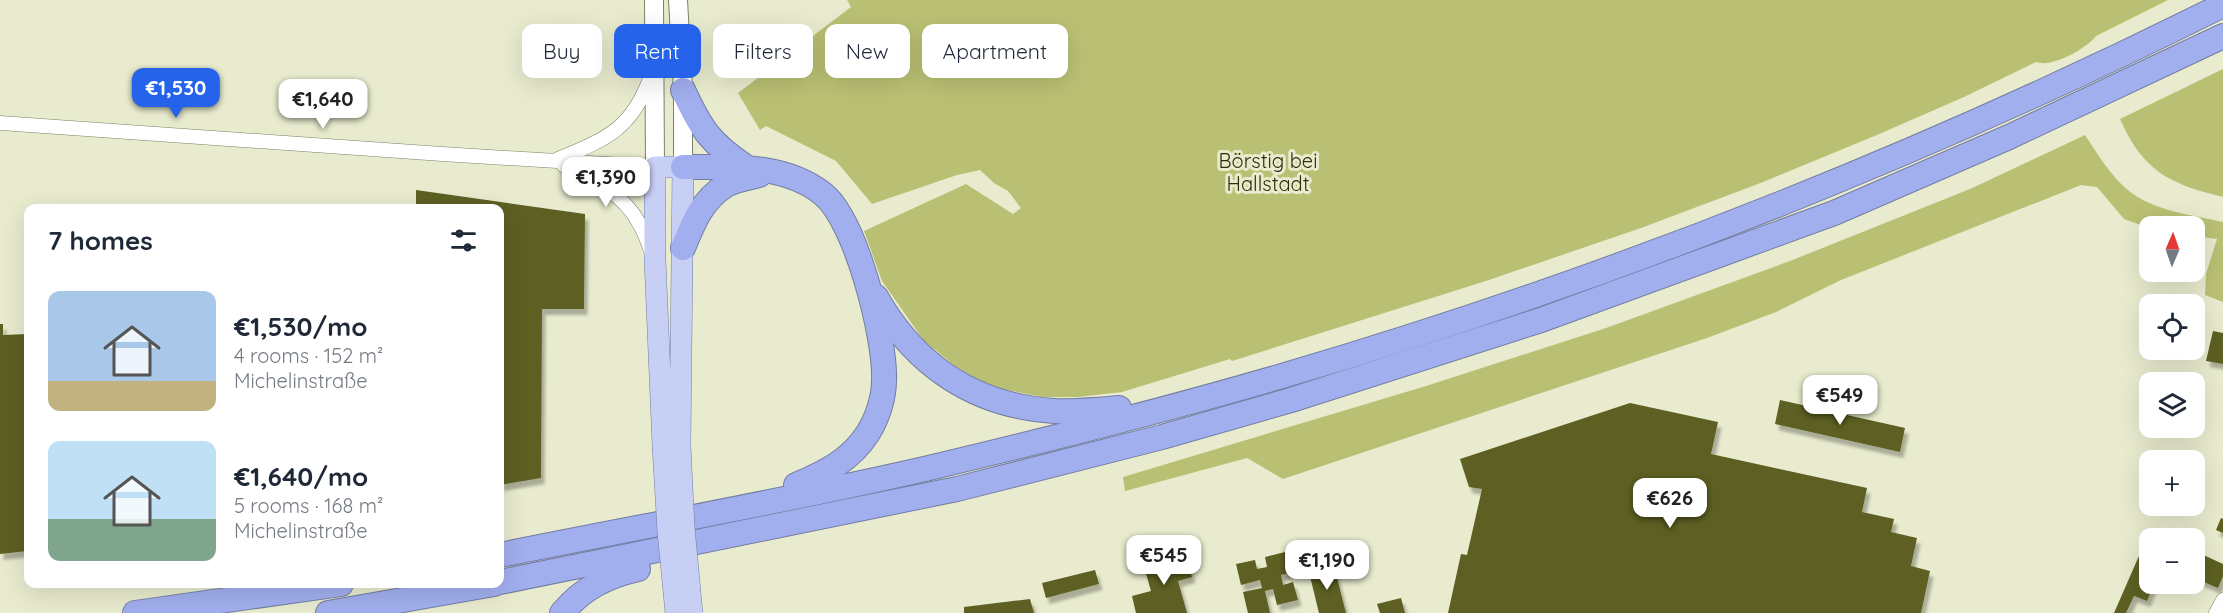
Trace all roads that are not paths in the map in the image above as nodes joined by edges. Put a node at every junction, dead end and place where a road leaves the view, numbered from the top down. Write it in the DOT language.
graph roads {
  1 [pos="654,0"];
  2 [pos="678,0"];
  3 [pos="2223,4"];
  4 [pos="654,24"];
  5 [pos="2223,36"];
  6 [pos="651,78"];
  7 [pos="655,78"];
  8 [pos="682,90"];
  9 [pos="0,123"];
  10 [pos="553,161"];
  11 [pos="655,167"];
  12 [pos="683,167"];
  13 [pos="758,170"];
  14 [pos="683,248"];
  15 [pos="655,260"];
  16 [pos="866,280"];
  17 [pos="1184,404"];
  18 [pos="672,446"];
  19 [pos="732,509"];
  20 [pos="702,542"];
  21 [pos="504,554"];
  22 [pos="504,581"];
  23 [pos="312,588"];
  24 [pos="471,588"];
  25 [pos="2223,600"];
  26 [pos="135,613"];
  27 [pos="328,613"];
  28 [pos="562,613"];
  29 [pos="676,613"];
  30 [pos="692,613"];
  31 [pos="2216,613"];
  1 -- 4 [label="main road"];
  2 -- 8 [label="main road"];
  3 -- 17 [label="highway"];
  5 -- 20 [label="highway"];
  6 -- 10 [label="street"];
  7 -- 11 [label="main road"];
  8 -- 12 [label="main road"];
  8 -- 13 [label="highway"];
  9 -- 10 [label="street"];
  10 -- 11 [label="street"];
  10 -- 15 [label="street"];
  11 -- 12 [label="main road"];
  11 -- 15 [label="main road"];
  12 -- 13 [label="highway"];
  12 -- 14 [label="main road"];
  13 -- 14 [label="highway"];
  13 -- 16 [label="highway"];
  14 -- 18 [label="main road"];
  15 -- 18 [label="main road"];
  16 -- 17 [label="highway"];
  16 -- 19 [label="highway"];
  17 -- 19 [label="highway"];
  18 -- 29 [label="main road, bridge"];
  18 -- 30 [label="main road, bridge"];
  19 -- 21 [label="highway"];
  20 -- 22 [label="highway"];
  20 -- 28 [label="highway"];
  23 -- 26 [label="highway"];
  24 -- 27 [label="highway"];
  25 -- 31 [label="street"];
}
